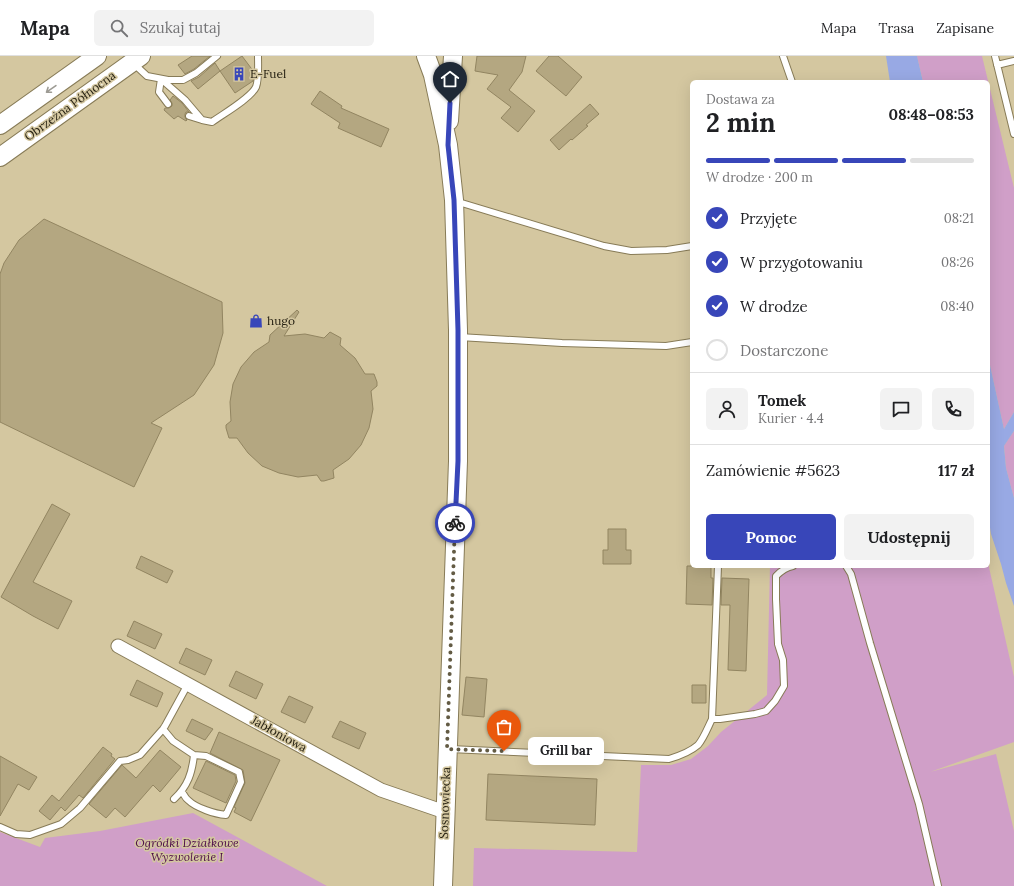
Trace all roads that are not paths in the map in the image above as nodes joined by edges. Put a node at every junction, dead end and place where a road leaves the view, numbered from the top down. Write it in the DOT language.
graph roads {
  1 [pos="97,56"];
  2 [pos="217,56"];
  3 [pos="258,56"];
  4 [pos="426,56"];
  5 [pos="453,56"];
  6 [pos="783,56"];
  7 [pos="995,56"];
  8 [pos="136,59"];
  9 [pos="1014,61"];
  10 [pos="997,65"];
  11 [pos="161,79"];
  12 [pos="791,80"];
  13 [pos="168,104"];
  14 [pos="189,116"];
  15 [pos="202,120"];
  16 [pos="0,124"];
  17 [pos="1014,134"];
  18 [pos="16,145"];
  19 [pos="448,145"];
  20 [pos="0,157"];
  21 [pos="454,200"];
  22 [pos="690,246"];
  23 [pos="458,337"];
  24 [pos="690,342"];
  25 [pos="718,568"];
  26 [pos="786,568"];
  27 [pos="847,568"];
  28 [pos="118,646"];
  29 [pos="188,684"];
  30 [pos="712,719"];
  31 [pos="162,729"];
  32 [pos="447,749"];
  33 [pos="194,755"];
  34 [pos="182,792"];
  35 [pos="174,799"];
  36 [pos="445,812"];
  37 [pos="0,827"];
  38 [pos="442,886"];
  39 [pos="938,886"];
  1 -- 16 [label="street, Obrzeżna Północna, one-way"];
  2 -- 11 [label="lane"];
  3 -- 15 [label="lane"];
  4 -- 19 [label="street, Sosnowiecka"];
  5 -- 19 [label="street, Sosnowiecka"];
  6 -- 12 [label="lane"];
  7 -- 10 [label="lane"];
  8 -- 11 [label="lane"];
  8 -- 18 [label="street, Obrzeżna Północna"];
  9 -- 10 [label="lane"];
  10 -- 17 [label="lane"];
  11 -- 13 [label="lane"];
  11 -- 15 [label="lane"];
  14 -- 15 [label="lane"];
  16 -- 18 [label="street"];
  18 -- 20 [label="street, Obrzeżna Północna"];
  19 -- 21 [label="street, Sosnowiecka"];
  21 -- 22 [label="lane"];
  21 -- 23 [label="street, Sosnowiecka"];
  23 -- 24 [label="lane"];
  23 -- 32 [label="street, Sosnowiecka"];
  25 -- 30 [label="lane"];
  26 -- 30 [label="lane"];
  27 -- 39 [label="lane"];
  28 -- 29 [label="street, Jabłoniowa"];
  29 -- 31 [label="lane"];
  29 -- 36 [label="street, Jabłoniowa"];
  30 -- 32 [label="lane"];
  31 -- 33 [label="lane"];
  31 -- 37 [label="lane"];
  32 -- 36 [label="street, Sosnowiecka"];
  33 -- 34 [label="lane"];
  33 -- 34 [label="lane"];
  34 -- 35 [label="lane"];
  36 -- 38 [label="street, Sosnowiecka"];
}
